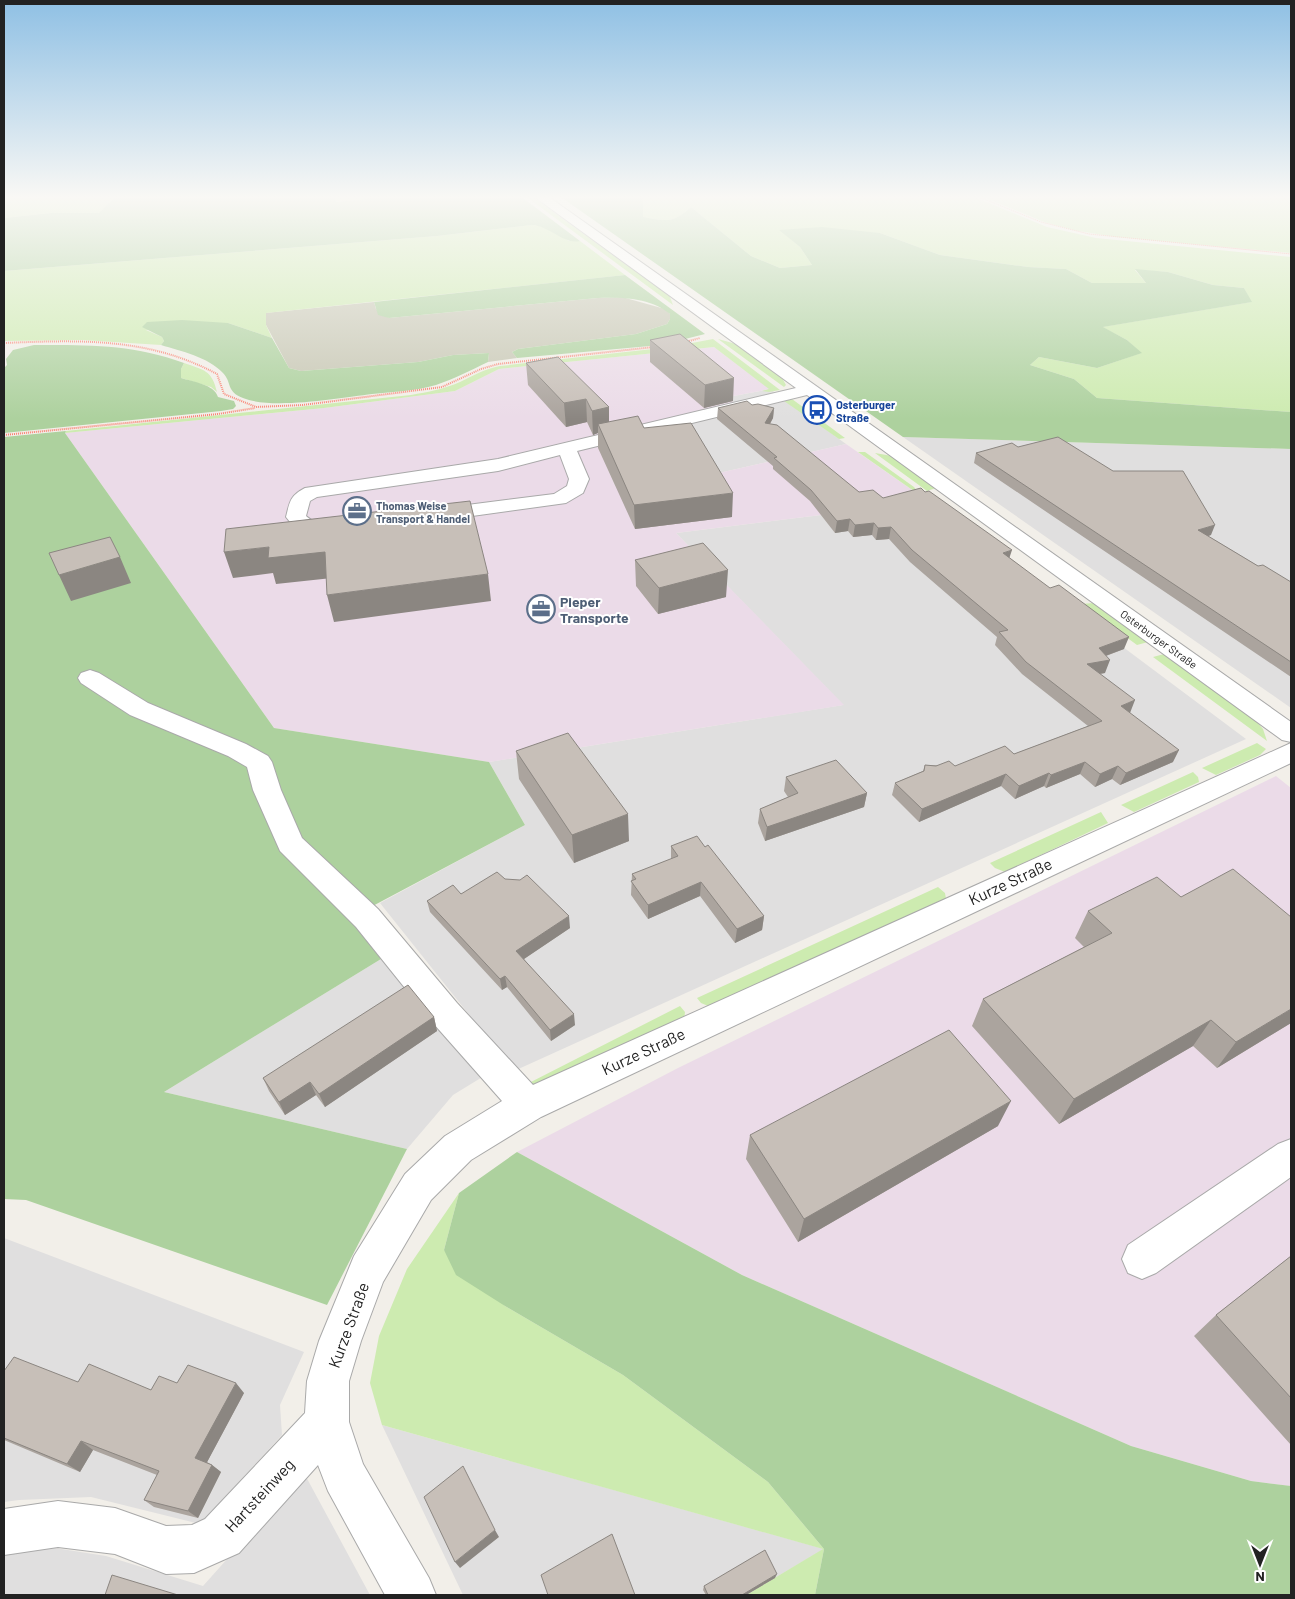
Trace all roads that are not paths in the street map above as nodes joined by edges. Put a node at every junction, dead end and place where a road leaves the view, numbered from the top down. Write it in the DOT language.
graph roads {
  1 [pos="641,270"];
  2 [pos="808,390"];
  3 [pos="567,449"];
  4 [pos="414,518"];
  5 [pos="346,527"];
  6 [pos="90,678"];
  7 [pos="1291,734"];
  8 [pos="1291,752"];
  9 [pos="528,1105"];
  10 [pos="1291,1156"];
  11 [pos="1142,1259"];
  12 [pos="327,1422"];
  13 [pos="4,1532"];
  14 [pos="412,1595"];
  1 -- 2 [label="street, Osterburger Straße"];
  2 -- 3 [label="street"];
  2 -- 7 [label="street, Osterburger Straße"];
  3 -- 4 [label="street"];
  3 -- 5 [label="street"];
  6 -- 9 [label="street"];
  8 -- 9 [label="street, Kurze Straße"];
  9 -- 12 [label="street, Kurze Straße"];
  10 -- 11 [label="street"];
  12 -- 13 [label="street, Hartsteinweg"];
  12 -- 14 [label="street, Kurze Straße"];
}
